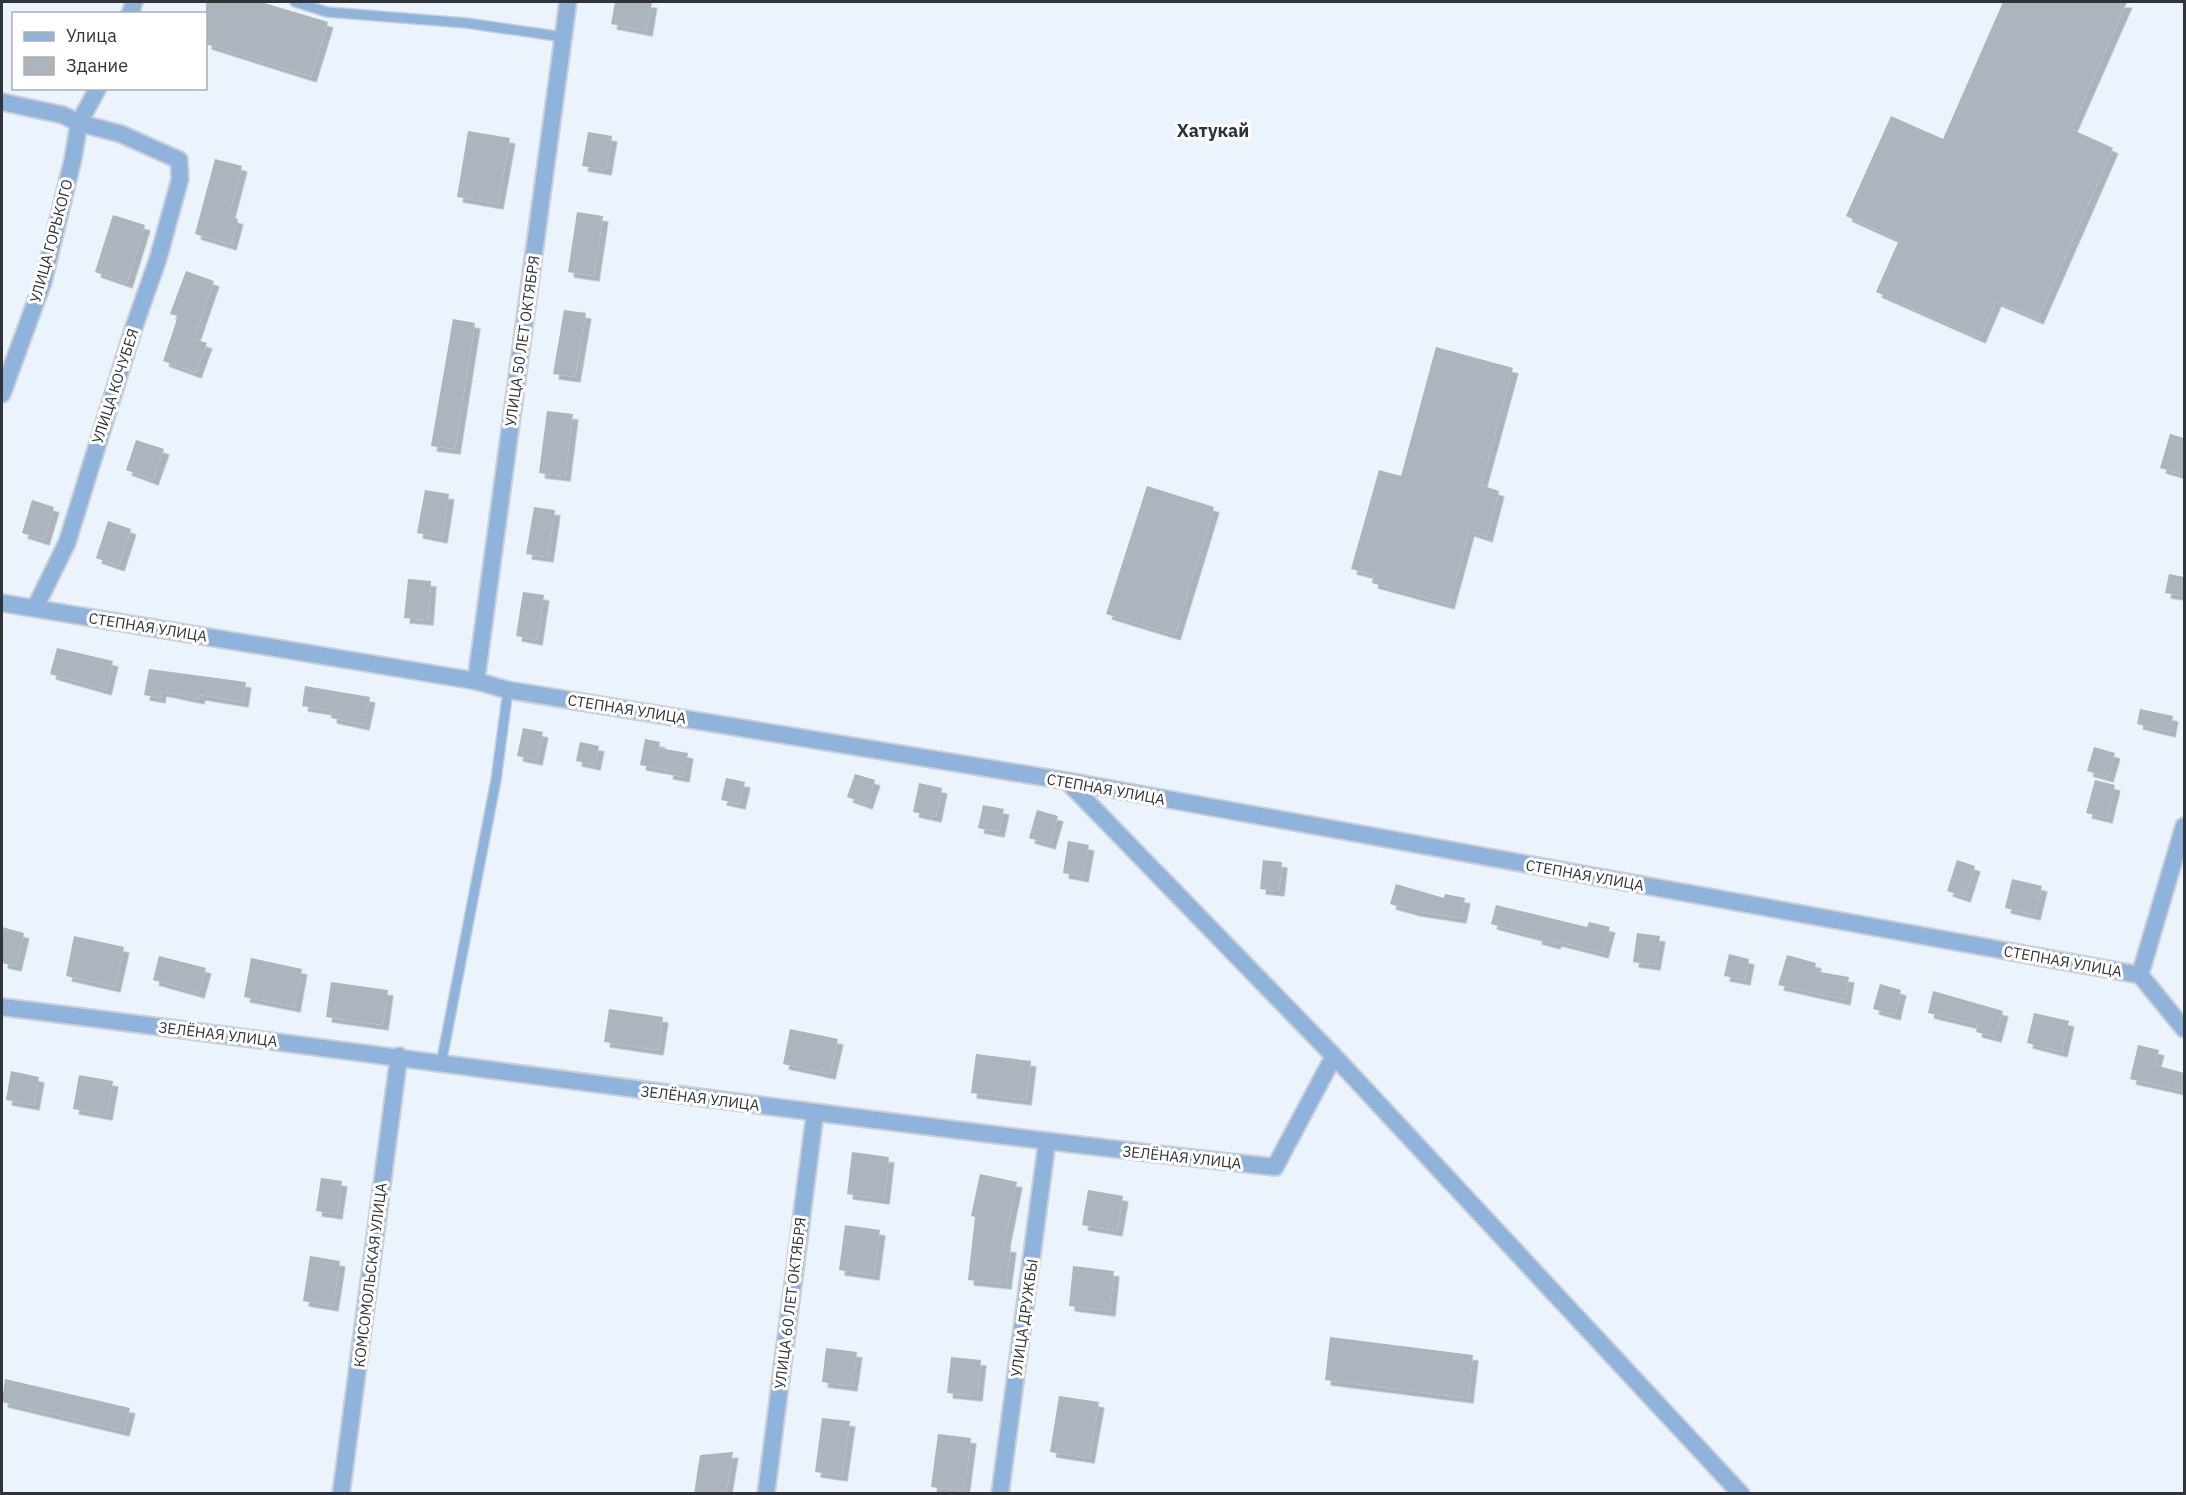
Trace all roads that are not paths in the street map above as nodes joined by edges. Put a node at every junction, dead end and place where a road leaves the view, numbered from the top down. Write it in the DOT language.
graph roads {
  1 [pos="295,2"];
  2 [pos="568,2"];
  3 [pos="563,38"];
  4 [pos="97,90"];
  5 [pos="2,102"];
  6 [pos="79,123"];
  7 [pos="2,394"];
  8 [pos="2,603"];
  9 [pos="35,608"];
  10 [pos="476,681"];
  11 [pos="508,690"];
  12 [pos="1067,781"];
  13 [pos="2184,826"];
  14 [pos="2140,975"];
  15 [pos="2,1007"];
  16 [pos="2184,1029"];
  17 [pos="399,1056"];
  18 [pos="1334,1056"];
  19 [pos="441,1064"];
  20 [pos="815,1113"];
  21 [pos="1047,1142"];
  22 [pos="341,1494"];
  23 [pos="766,1494"];
  24 [pos="1000,1494"];
  25 [pos="1741,1494"];
  1 -- 3 [label="lane"];
  2 -- 3 [label="street, УЛИЦА 50 ЛЕТ ОКТЯБРЯ"];
  3 -- 10 [label="street, УЛИЦА 50 ЛЕТ ОКТЯБРЯ"];
  4 -- 6 [label="street, УЛИЦА ГОРЬКОГО"];
  5 -- 6 [label="street"];
  6 -- 7 [label="street, УЛИЦА ГОРЬКОГО"];
  6 -- 9 [label="street, УЛИЦА КОЧУБЕЯ"];
  8 -- 9 [label="street, СТЕПНАЯ УЛИЦА"];
  9 -- 10 [label="street, СТЕПНАЯ УЛИЦА"];
  10 -- 11 [label="street, СТЕПНАЯ УЛИЦА"];
  11 -- 12 [label="street, СТЕПНАЯ УЛИЦА"];
  11 -- 19 [label="lane"];
  12 -- 14 [label="street, СТЕПНАЯ УЛИЦА"];
  12 -- 18 [label="street"];
  13 -- 14 [label="street"];
  14 -- 16 [label="street, СТЕПНАЯ УЛИЦА"];
  15 -- 17 [label="street, ЗЕЛЁНАЯ УЛИЦА"];
  17 -- 19 [label="street, ЗЕЛЁНАЯ УЛИЦА"];
  17 -- 22 [label="street, КОМСОМОЛЬСКАЯ УЛИЦА"];
  18 -- 21 [label="street, ЗЕЛЁНАЯ УЛИЦА"];
  18 -- 25 [label="street"];
  19 -- 20 [label="street, ЗЕЛЁНАЯ УЛИЦА"];
  20 -- 21 [label="street, ЗЕЛЁНАЯ УЛИЦА"];
  20 -- 23 [label="street, УЛИЦА 60 ЛЕТ ОКТЯБРЯ"];
  21 -- 24 [label="street, УЛИЦА ДРУЖБЫ"];
}
